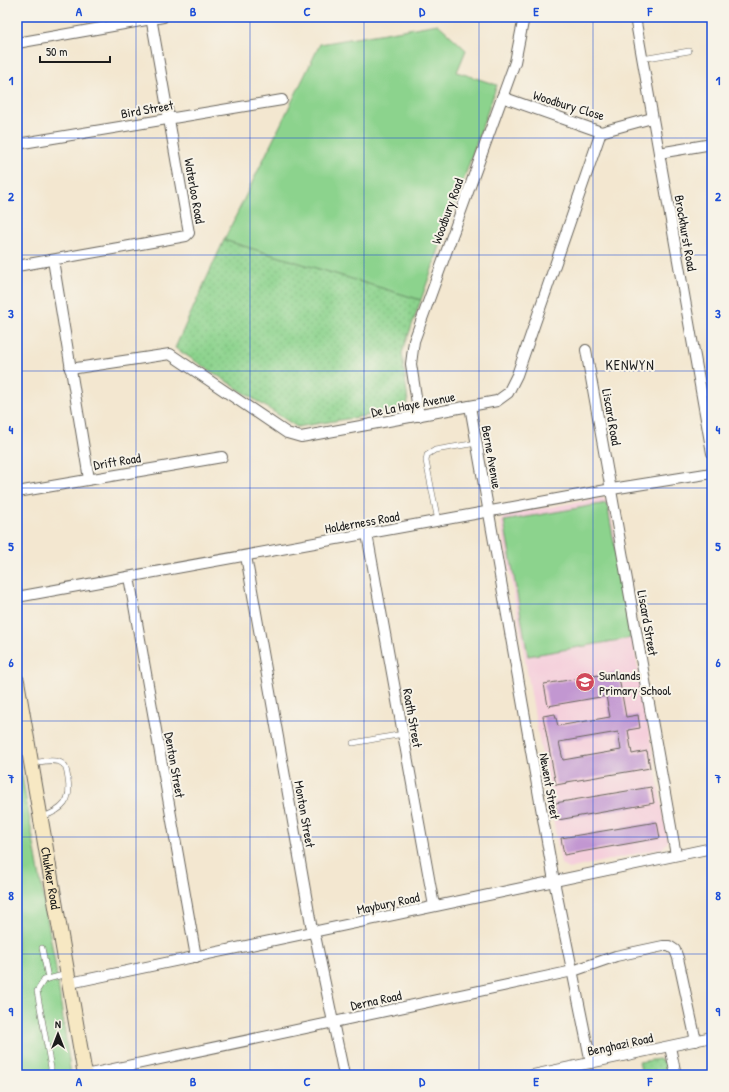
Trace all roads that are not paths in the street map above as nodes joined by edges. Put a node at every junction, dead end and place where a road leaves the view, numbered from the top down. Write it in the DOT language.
graph roads {
  1 [pos="163,17"];
  2 [pos="524,17"];
  3 [pos="634,17"];
  4 [pos="151,18"];
  5 [pos="17,43"];
  6 [pos="689,51"];
  7 [pos="642,59"];
  8 [pos="502,97"];
  9 [pos="282,100"];
  10 [pos="652,118"];
  11 [pos="169,119"];
  12 [pos="601,132"];
  13 [pos="17,144"];
  14 [pos="712,144"];
  15 [pos="659,153"];
  16 [pos="54,260"];
  17 [pos="17,266"];
  18 [pos="586,350"];
  19 [pos="70,369"];
  20 [pos="470,406"];
  21 [pos="419,416"];
  22 [pos="477,443"];
  23 [pos="712,453"];
  24 [pos="222,456"];
  25 [pos="712,472"];
  26 [pos="89,479"];
  27 [pos="612,489"];
  28 [pos="17,492"];
  29 [pos="489,512"];
  30 [pos="438,521"];
  31 [pos="367,534"];
  32 [pos="246,556"];
  33 [pos="129,578"];
  34 [pos="17,597"];
  35 [pos="17,681"];
  36 [pos="403,734"];
  37 [pos="353,743"];
  38 [pos="31,763"];
  39 [pos="41,818"];
  40 [pos="712,848"];
  41 [pos="676,855"];
  42 [pos="554,881"];
  43 [pos="434,906"];
  44 [pos="314,932"];
  45 [pos="42,948"];
  46 [pos="196,956"];
  47 [pos="573,972"];
  48 [pos="48,978"];
  49 [pos="69,978"];
  50 [pos="333,1022"];
  51 [pos="712,1037"];
  52 [pos="696,1041"];
  53 [pos="670,1047"];
  54 [pos="591,1063"];
  55 [pos="50,1075"];
  56 [pos="85,1075"];
  57 [pos="344,1075"];
  58 [pos="533,1075"];
  59 [pos="676,1075"];
  1 -- 4 [label="street"];
  2 -- 8 [label="street, Woodbury Road"];
  3 -- 7 [label="street, Brockhurst Road"];
  4 -- 5 [label="street"];
  4 -- 11 [label="street, Waterloo Road"];
  6 -- 7 [label="lane"];
  7 -- 10 [label="street, Brockhurst Road"];
  8 -- 12 [label="street, Woodbury Close"];
  8 -- 21 [label="street, Woodbury Road"];
  9 -- 11 [label="street, Bird Street"];
  10 -- 12 [label="street, Woodbury Close"];
  10 -- 15 [label="street, Brockhurst Road"];
  11 -- 13 [label="street, Bird Street"];
  11 -- 16 [label="street, Waterloo Road"];
  12 -- 20 [label="street, De La Haye Avenue"];
  14 -- 15 [label="street"];
  15 -- 23 [label="street, Brockhurst Road"];
  16 -- 17 [label="street, Waterloo Road"];
  16 -- 19 [label="street"];
  18 -- 27 [label="street, Liscard Road"];
  19 -- 21 [label="street, De La Haye Avenue"];
  19 -- 26 [label="street"];
  20 -- 21 [label="street, De La Haye Avenue"];
  20 -- 22 [label="street, Berne Avenue"];
  22 -- 29 [label="street, Berne Avenue"];
  22 -- 30 [label="lane"];
  24 -- 26 [label="street, Drift Road"];
  25 -- 27 [label="street, Holderness Road"];
  26 -- 28 [label="street, Drift Road"];
  27 -- 29 [label="street, Holderness Road"];
  27 -- 41 [label="street, Liscard Street"];
  29 -- 30 [label="street, Holderness Road"];
  29 -- 42 [label="street, Newent Street"];
  30 -- 31 [label="street, Holderness Road"];
  31 -- 32 [label="street, Holderness Road"];
  31 -- 36 [label="street, Roath Street"];
  32 -- 33 [label="street, Holderness Road"];
  32 -- 44 [label="street, Monton Street"];
  33 -- 34 [label="street, Holderness Road"];
  33 -- 46 [label="street, Denton Street"];
  35 -- 38 [label="street, Chukker Road"];
  36 -- 37 [label="lane"];
  36 -- 43 [label="street, Roath Street"];
  38 -- 39 [label="street, Chukker Road"];
  38 -- 39 [label="lane"];
  39 -- 49 [label="street, Chukker Road"];
  40 -- 41 [label="street, Maybury Road"];
  41 -- 42 [label="street, Maybury Road"];
  42 -- 43 [label="street, Maybury Road"];
  42 -- 47 [label="street, Newent Street"];
  43 -- 44 [label="street, Maybury Road"];
  44 -- 46 [label="street, Maybury Road"];
  44 -- 50 [label="street, Monton Street"];
  45 -- 48 [label="lane"];
  46 -- 49 [label="street, Maybury Road"];
  47 -- 50 [label="street, Derna Road"];
  47 -- 52 [label="street, Derna Road"];
  47 -- 54 [label="street, Newent Street"];
  48 -- 49 [label="lane"];
  48 -- 55 [label="lane"];
  49 -- 56 [label="street, Chukker Road"];
  50 -- 56 [label="street, Derna Road"];
  50 -- 57 [label="street, Monton Street"];
  51 -- 52 [label="street, Benghazi Road"];
  52 -- 53 [label="street, Benghazi Road"];
  53 -- 54 [label="street, Benghazi Road"];
  53 -- 59 [label="street"];
  54 -- 58 [label="street, Benghazi Road"];
}
